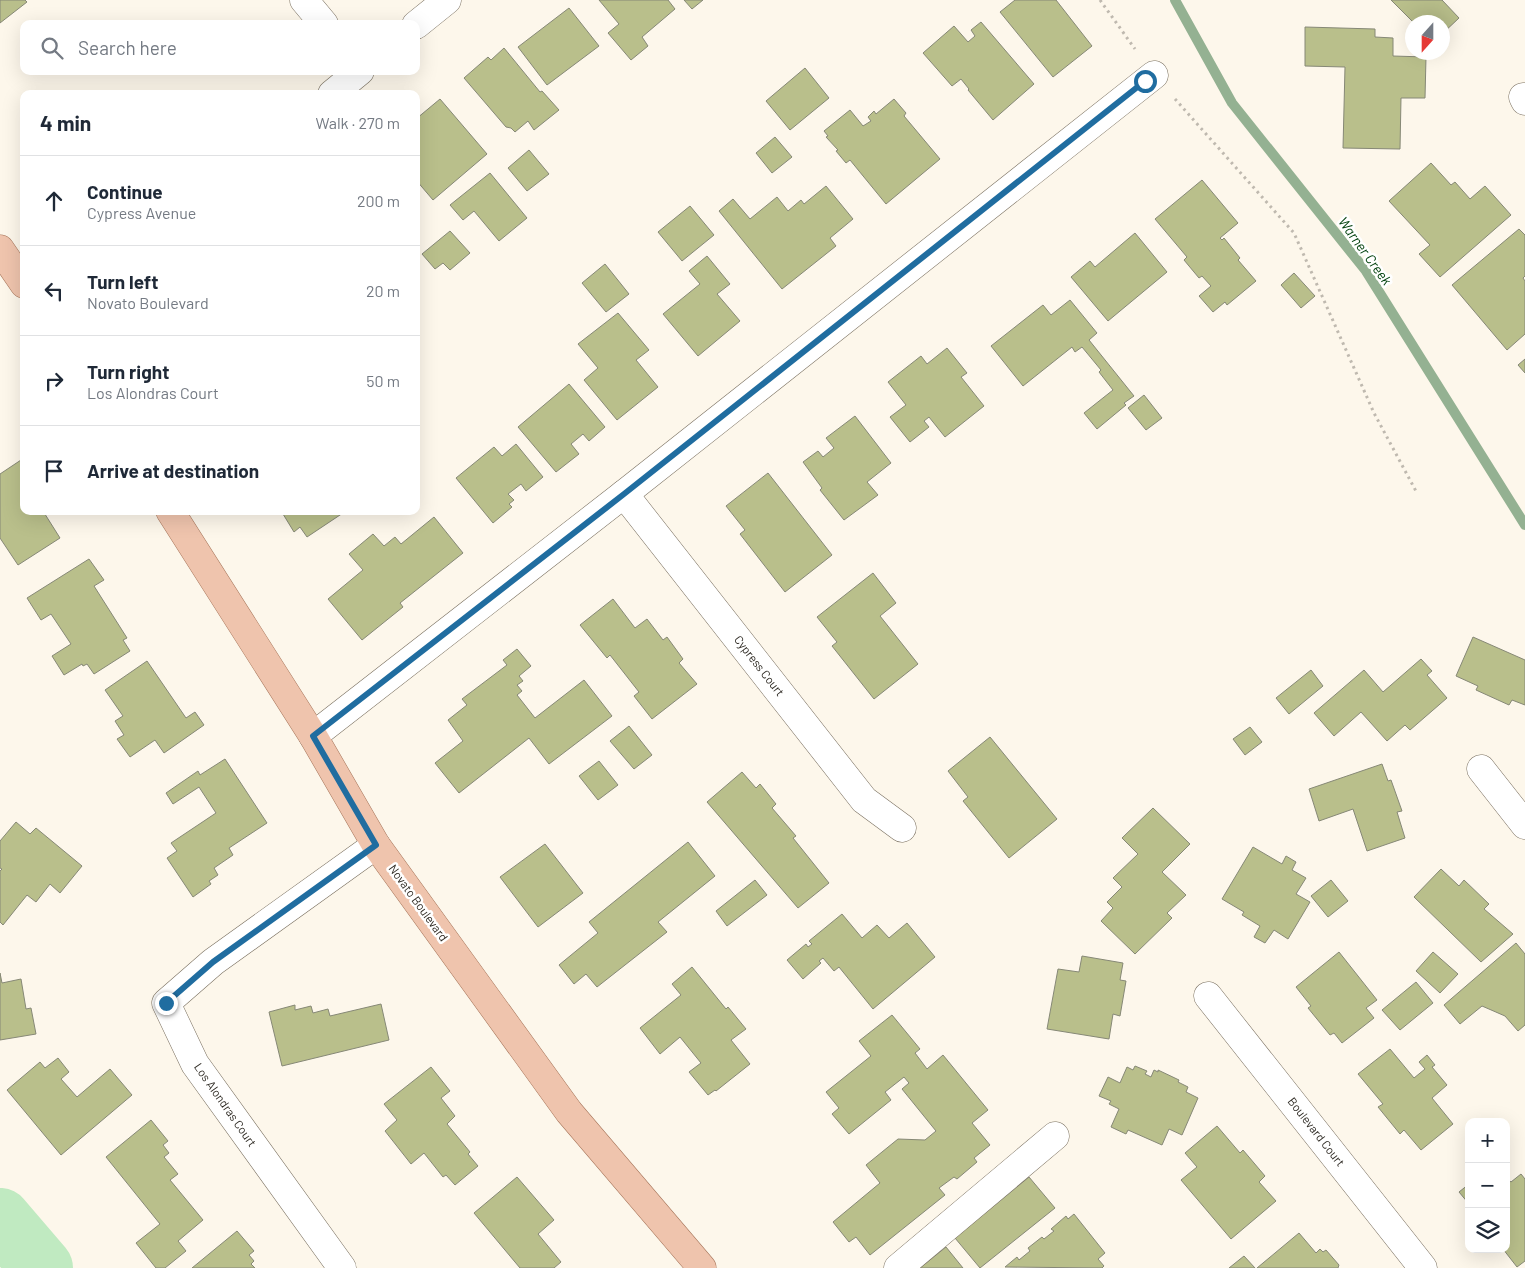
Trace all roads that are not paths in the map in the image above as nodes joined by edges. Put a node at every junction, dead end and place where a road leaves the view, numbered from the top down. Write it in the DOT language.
graph roads {
  1 [pos="304,0"];
  2 [pos="447,0"];
  3 [pos="321,20"];
  4 [pos="420,22"];
  5 [pos="355,75"];
  6 [pos="1154,75"];
  7 [pos="337,90"];
  8 [pos="0,248"];
  9 [pos="20,278"];
  10 [pos="624,494"];
  11 [pos="173,515"];
  12 [pos="313,736"];
  13 [pos="1481,769"];
  14 [pos="1525,825"];
  15 [pos="902,828"];
  16 [pos="376,845"];
  17 [pos="1208,996"];
  18 [pos="1055,1136"];
  19 [pos="342,1268"];
  20 [pos="702,1268"];
  21 [pos="898,1268"];
  22 [pos="1423,1268"];
  1 -- 3 [label="street"];
  2 -- 4 [label="street"];
  5 -- 7 [label="street"];
  6 -- 10 [label="street"];
  8 -- 9 [label="main road"];
  10 -- 12 [label="street"];
  10 -- 15 [label="street, Cypress Court"];
  11 -- 12 [label="main road, Novato Boulevard"];
  12 -- 16 [label="main road, Novato Boulevard"];
  13 -- 14 [label="street"];
  16 -- 19 [label="street, Los Alondras Court"];
  16 -- 20 [label="main road, Novato Boulevard"];
  17 -- 22 [label="street, Boulevard Court"];
  18 -- 21 [label="street"];
}
